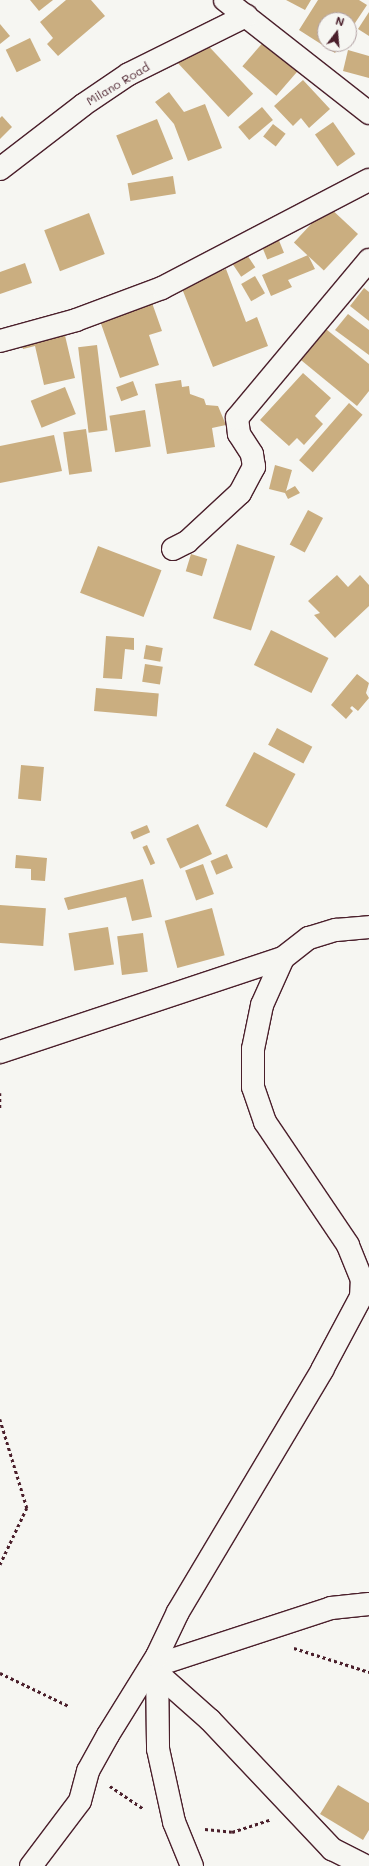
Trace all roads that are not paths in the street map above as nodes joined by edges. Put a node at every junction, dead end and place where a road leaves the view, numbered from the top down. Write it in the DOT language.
graph roads {
  1 [pos="225,0"];
  2 [pos="246,16"];
  3 [pos="369,113"];
  4 [pos="0,169"];
  5 [pos="369,180"];
  6 [pos="369,260"];
  7 [pos="0,341"];
  8 [pos="173,549"];
  9 [pos="369,927"];
  10 [pos="283,958"];
  11 [pos="0,1052"];
  12 [pos="369,1604"];
  13 [pos="157,1665"];
  14 [pos="31,1866"];
  15 [pos="192,1866"];
  16 [pos="365,1866"];
  1 -- 2 [label="street"];
  2 -- 3 [label="street"];
  2 -- 4 [label="street, Milano Road"];
  5 -- 7 [label="street"];
  6 -- 8 [label="street"];
  9 -- 10 [label="street"];
  10 -- 11 [label="street"];
  10 -- 13 [label="street"];
  12 -- 13 [label="street"];
  13 -- 14 [label="street"];
  13 -- 15 [label="street"];
  13 -- 16 [label="street"];
}
